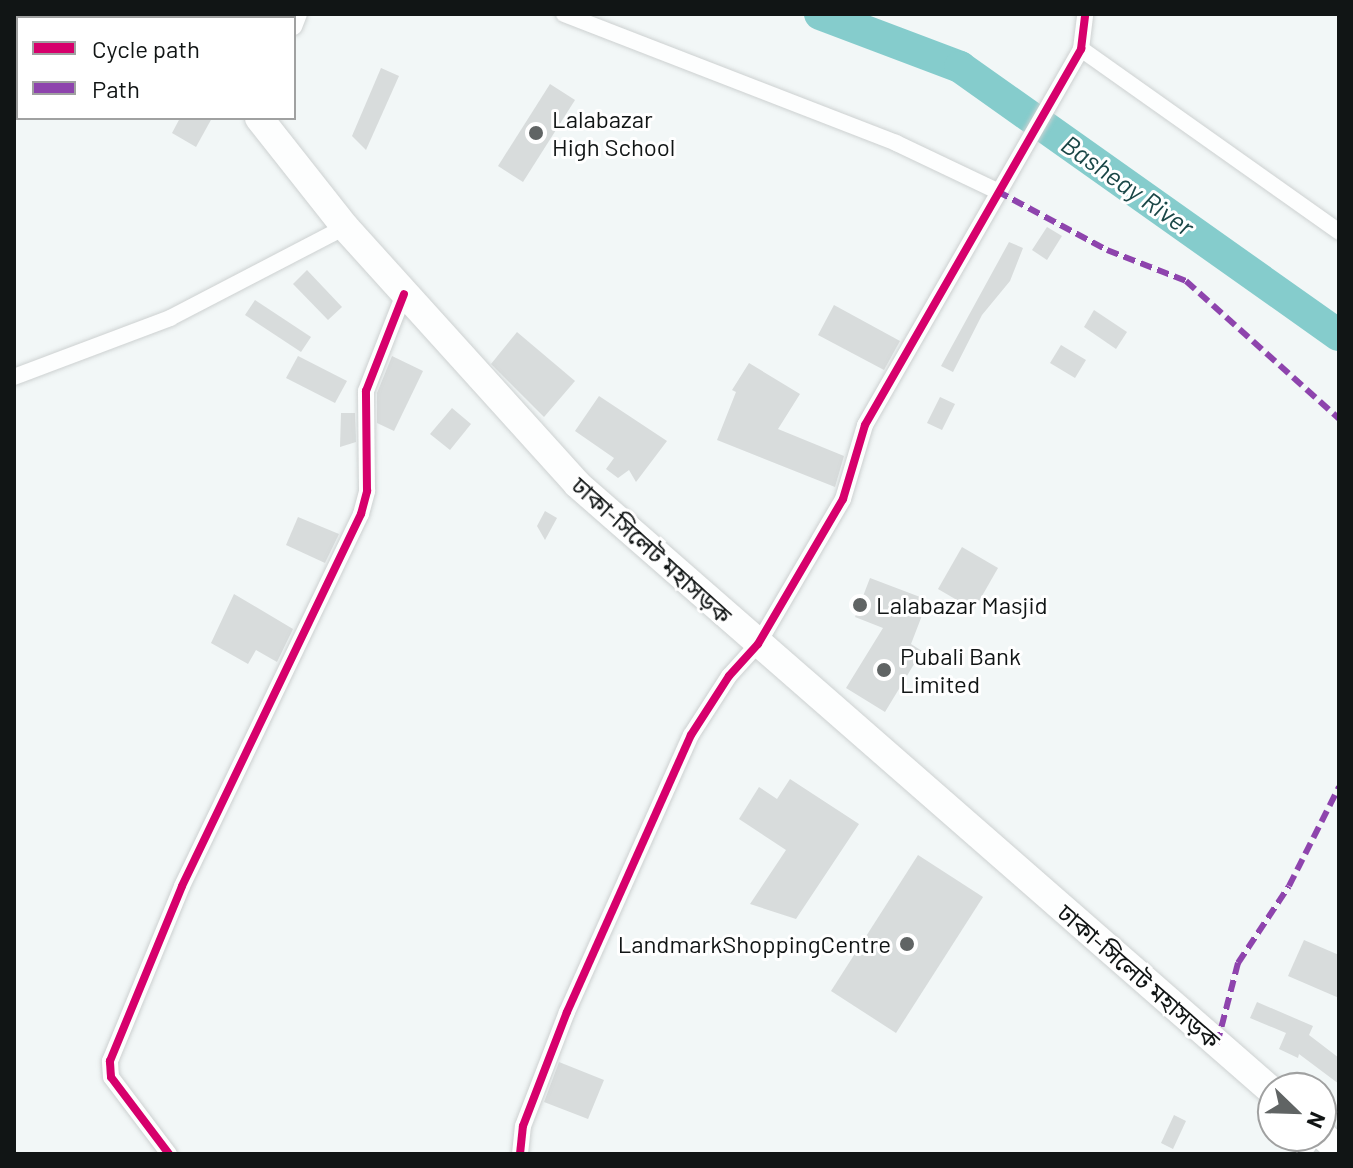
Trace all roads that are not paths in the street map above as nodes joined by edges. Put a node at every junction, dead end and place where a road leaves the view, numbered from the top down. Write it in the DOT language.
graph roads {
  1 [pos="564,14"];
  2 [pos="1085,14"];
  3 [pos="1081,49"];
  4 [pos="261,120"];
  5 [pos="997,191"];
  6 [pos="345,227"];
  7 [pos="1339,232"];
  8 [pos="404,294"];
  9 [pos="14,377"];
  10 [pos="758,644"];
  11 [pos="1257,1078"];
  12 [pos="169,1154"];
  13 [pos="520,1154"];
  1 -- 5 [label="street"];
  2 -- 3 [label="street"];
  3 -- 5 [label="street"];
  3 -- 7 [label="street"];
  4 -- 6 [label="highway, ঢাকা-সিলেট মহাসড়ক"];
  5 -- 10 [label="street"];
  6 -- 8 [label="highway, ঢাকা-সিলেট মহাসড়ক"];
  6 -- 9 [label="street"];
  8 -- 10 [label="highway, ঢাকা-সিলেট মহাসড়ক"];
  8 -- 12 [label="street"];
  10 -- 11 [label="highway, ঢাকা-সিলেট মহাসড়ক"];
  10 -- 13 [label="street"];
}
